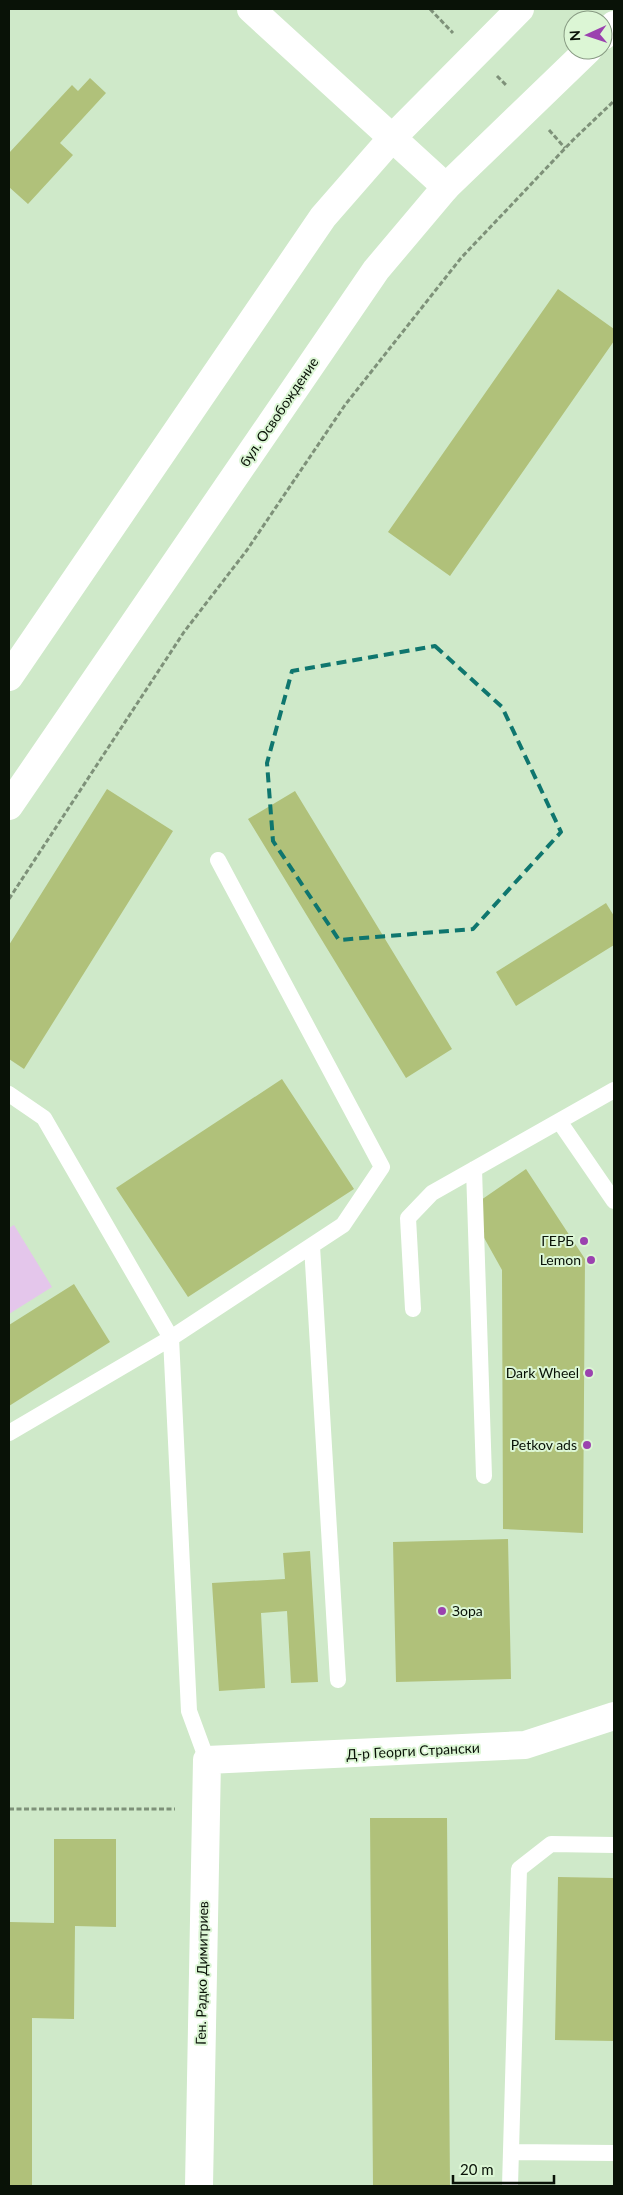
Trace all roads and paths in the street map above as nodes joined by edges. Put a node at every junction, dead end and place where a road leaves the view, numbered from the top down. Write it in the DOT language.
graph roads {
  1 [pos="251,9"];
  2 [pos="520,9"];
  3 [pos="578,60"];
  4 [pos="614,101"];
  5 [pos="392,138"];
  6 [pos="446,187"];
  7 [pos="9,677"];
  8 [pos="9,806"];
  9 [pos="218,860"];
  10 [pos="9,899"];
  11 [pos="614,1090"];
  12 [pos="9,1094"];
  13 [pos="559,1121"];
  14 [pos="474,1169"];
  15 [pos="614,1201"];
  16 [pos="312,1246"];
  17 [pos="413,1309"];
  18 [pos="171,1338"];
  19 [pos="9,1433"];
  20 [pos="484,1476"];
  21 [pos="338,1680"];
  22 [pos="614,1716"];
  23 [pos="207,1760"];
  24 [pos="205,1808"];
  25 [pos="9,1809"];
  26 [pos="614,1844"];
  27 [pos="511,2152"];
  28 [pos="614,2153"];
  29 [pos="199,2186"];
  30 [pos="510,2186"];
  1 -- 5 [label="main road"];
  2 -- 5 [label="main road"];
  3 -- 6 [label="main road, бул. Освобождение"];
  4 -- 10 [label="path"];
  5 -- 6 [label="main road"];
  5 -- 7 [label="main road"];
  6 -- 8 [label="main road, бул. Освобождение"];
  9 -- 16 [label="lane"];
  11 -- 13 [label="lane"];
  12 -- 18 [label="lane"];
  13 -- 14 [label="lane"];
  13 -- 15 [label="lane"];
  14 -- 17 [label="lane"];
  14 -- 20 [label="lane"];
  16 -- 18 [label="lane"];
  16 -- 21 [label="lane"];
  18 -- 19 [label="lane"];
  18 -- 23 [label="lane"];
  22 -- 23 [label="main road, Д-р Георги Странски"];
  23 -- 24 [label="main road, Ген. Радко Димитриев"];
  24 -- 25 [label="path"];
  24 -- 29 [label="main road, Ген. Радко Димитриев"];
  26 -- 27 [label="lane"];
  27 -- 28 [label="lane"];
  27 -- 30 [label="lane"];
}
